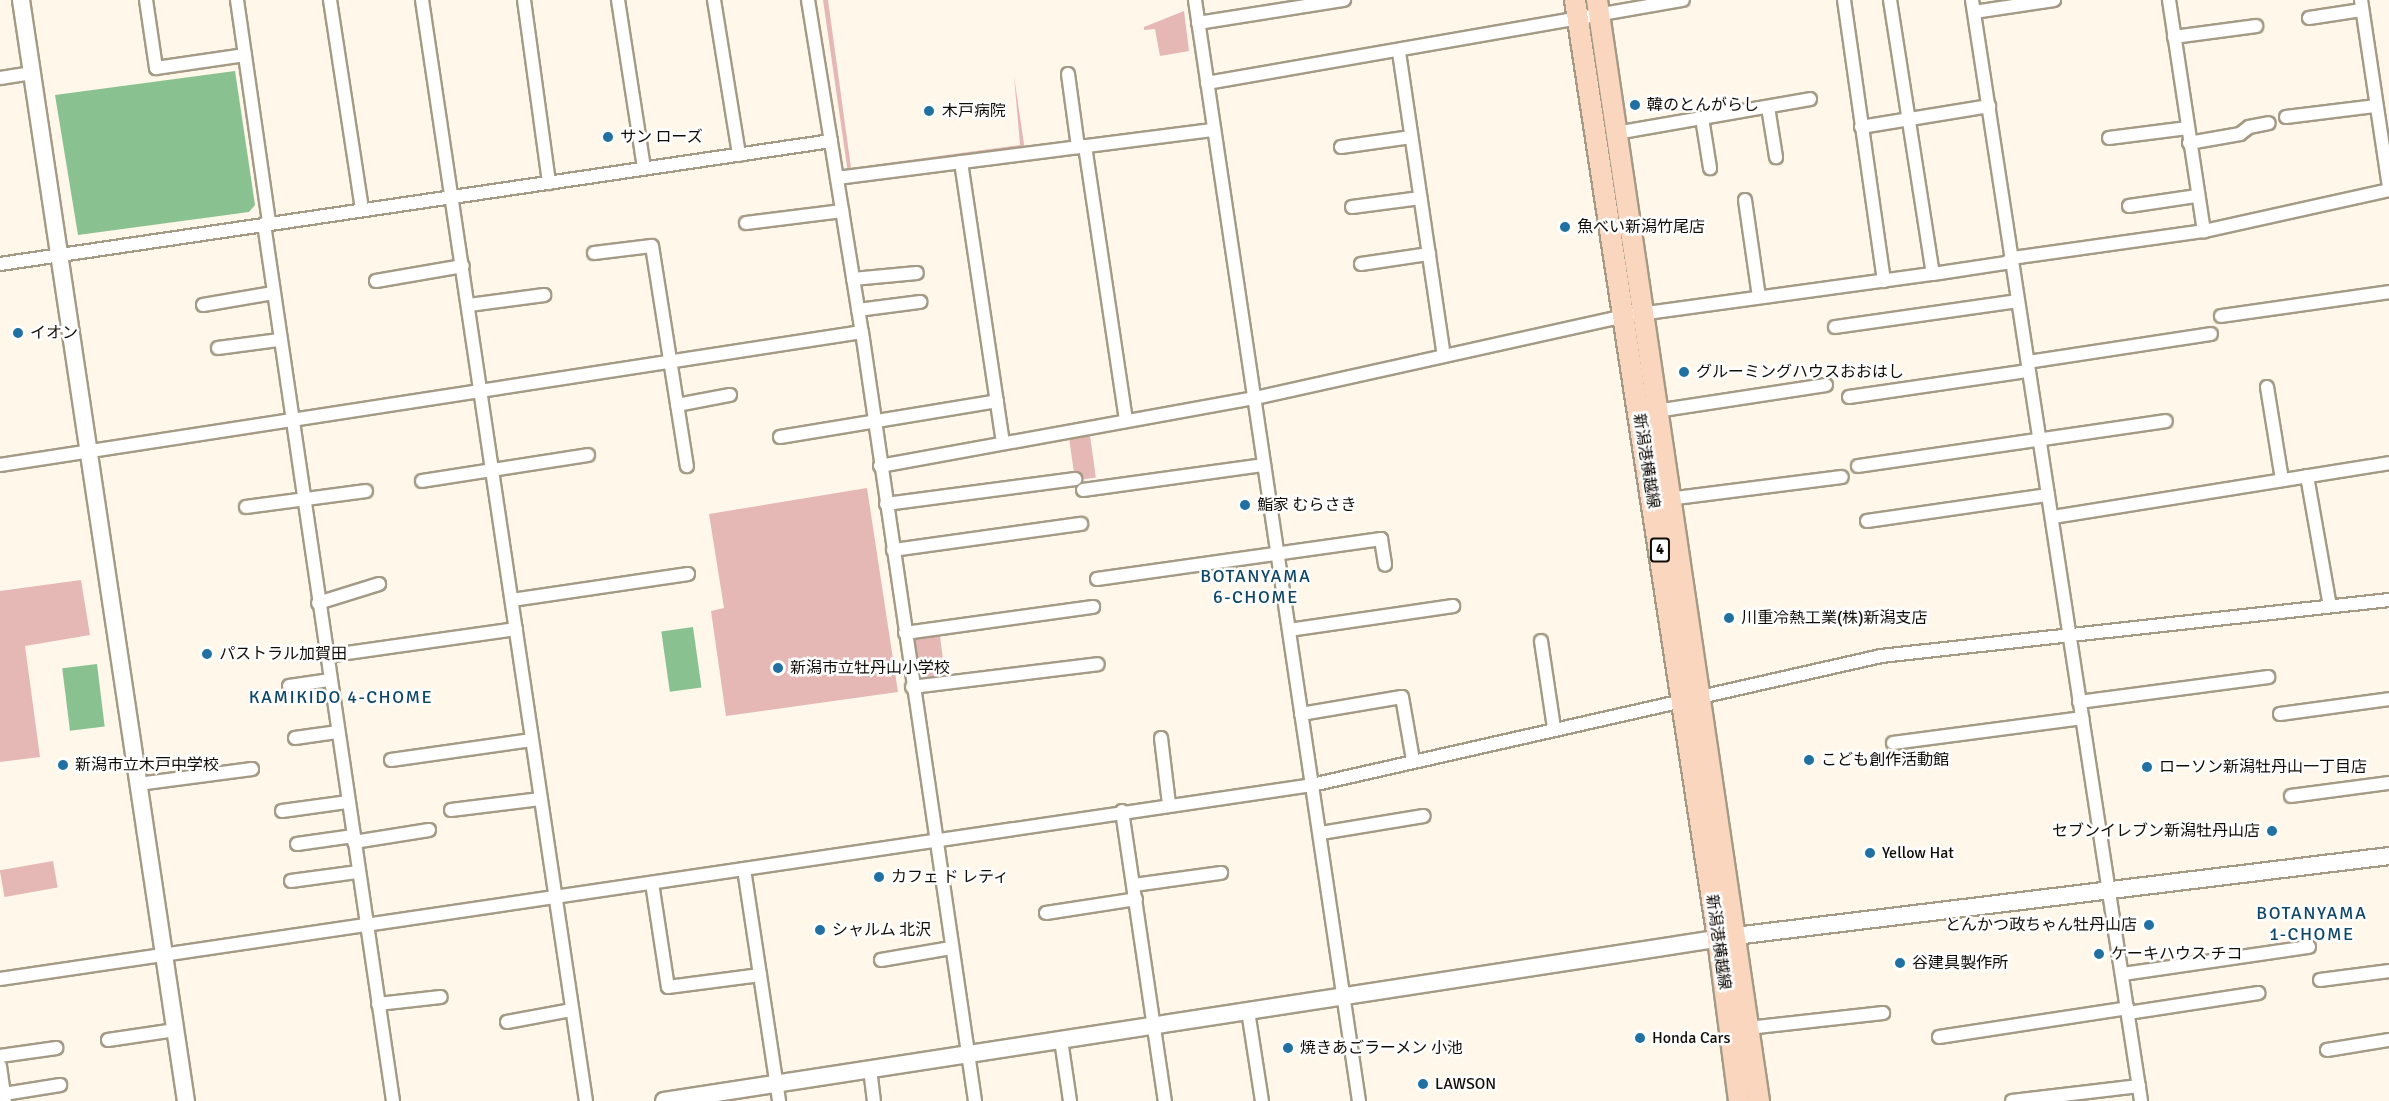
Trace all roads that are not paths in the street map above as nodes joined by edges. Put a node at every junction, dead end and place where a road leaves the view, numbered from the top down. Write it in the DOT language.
graph roads {
  1 [pos="21,0"];
  2 [pos="146,0"];
  3 [pos="237,0"];
  4 [pos="330,0"];
  5 [pos="422,0"];
  6 [pos="524,0"];
  7 [pos="618,0"];
  8 [pos="714,0"];
  9 [pos="808,0"];
  10 [pos="1194,0"];
  11 [pos="1344,0"];
  12 [pos="1683,0"];
  13 [pos="1844,0"];
  14 [pos="1890,0"];
  15 [pos="2054,0"];
  16 [pos="2169,0"];
  17 [pos="2361,5"];
  18 [pos="1973,6"];
  19 [pos="1598,7"];
  20 [pos="1576,10"];
  21 [pos="2309,18"];
  22 [pos="1198,23"];
  23 [pos="2256,26"];
  24 [pos="2174,37"];
  25 [pos="1399,52"];
  26 [pos="245,55"];
  27 [pos="31,73"];
  28 [pos="1068,74"];
  29 [pos="0,78"];
  30 [pos="1207,83"];
  31 [pos="1810,99"];
  32 [pos="1989,106"];
  33 [pos="1768,107"];
  34 [pos="2381,113"];
  35 [pos="1909,117"];
  36 [pos="2286,117"];
  37 [pos="1702,118"];
  38 [pos="2269,123"];
  39 [pos="1861,127"];
  40 [pos="2187,128"];
  41 [pos="1214,130"];
  42 [pos="1616,134"];
  43 [pos="1411,137"];
  44 [pos="2109,138"];
  45 [pos="831,141"];
  46 [pos="2189,143"];
  47 [pos="1082,147"];
  48 [pos="1341,147"];
  49 [pos="738,155"];
  50 [pos="1776,157"];
  51 [pos="961,162"];
  52 [pos="645,168"];
  53 [pos="1710,168"];
  54 [pos="837,178"];
  55 [pos="549,183"];
  56 [pos="2389,189"];
  57 [pos="2197,196"];
  58 [pos="453,197"];
  59 [pos="1420,198"];
  60 [pos="1744,200"];
  61 [pos="2129,206"];
  62 [pos="1352,207"];
  63 [pos="362,210"];
  64 [pos="842,211"];
  65 [pos="266,223"];
  66 [pos="746,223"];
  67 [pos="2204,231"];
  68 [pos="594,253"];
  69 [pos="1429,254"];
  70 [pos="60,255"];
  71 [pos="2012,258"];
  72 [pos="0,264"];
  73 [pos="1361,264"];
  74 [pos="463,266"];
  75 [pos="916,273"];
  76 [pos="1933,274"];
  77 [pos="853,279"];
  78 [pos="376,281"];
  79 [pos="1884,281"];
  80 [pos="2389,292"];
  81 [pos="273,293"];
  82 [pos="544,295"];
  83 [pos="1759,297"];
  84 [pos="2018,301"];
  85 [pos="920,302"];
  86 [pos="203,305"];
  87 [pos="469,305"];
  88 [pos="858,310"];
  89 [pos="1633,314"];
  90 [pos="2221,316"];
  91 [pos="1835,327"];
  92 [pos="862,332"];
  93 [pos="2211,334"];
  94 [pos="279,340"];
  95 [pos="218,348"];
  96 [pos="1444,356"];
  97 [pos="670,361"];
  98 [pos="2028,367"];
  99 [pos="1826,385"];
  100 [pos="2267,387"];
  101 [pos="482,391"];
  102 [pos="730,395"];
  103 [pos="1255,398"];
  104 [pos="1849,398"];
  105 [pos="997,401"];
  106 [pos="677,405"];
  107 [pos="1656,411"];
  108 [pos="290,420"];
  109 [pos="1126,421"];
  110 [pos="2166,421"];
  111 [pos="874,422"];
  112 [pos="780,437"];
  113 [pos="2040,438"];
  114 [pos="1003,443"];
  115 [pos="87,451"];
  116 [pos="588,455"];
  117 [pos="2389,463"];
  118 [pos="0,465"];
  119 [pos="1264,465"];
  120 [pos="687,466"];
  121 [pos="880,466"];
  122 [pos="1858,466"];
  123 [pos="493,470"];
  124 [pos="2307,476"];
  125 [pos="1842,477"];
  126 [pos="1075,479"];
  127 [pos="2282,480"];
  128 [pos="423,481"];
  129 [pos="1083,490"];
  130 [pos="366,491"];
  131 [pos="2048,495"];
  132 [pos="302,499"];
  133 [pos="1668,499"];
  134 [pos="886,504"];
  135 [pos="246,507"];
  136 [pos="2053,517"];
  137 [pos="1867,521"];
  138 [pos="1082,524"];
  139 [pos="893,550"];
  140 [pos="1277,554"];
  141 [pos="1385,566"];
  142 [pos="688,574"];
  143 [pos="1097,579"];
  144 [pos="379,584"];
  145 [pos="512,600"];
  146 [pos="2389,600"];
  147 [pos="318,603"];
  148 [pos="1453,606"];
  149 [pos="2330,606"];
  150 [pos="1093,607"];
  151 [pos="516,629"];
  152 [pos="1288,630"];
  153 [pos="905,633"];
  154 [pos="2069,634"];
  155 [pos="1541,641"];
  156 [pos="326,656"];
  157 [pos="1098,664"];
  158 [pos="2268,677"];
  159 [pos="330,680"];
  160 [pos="289,686"];
  161 [pos="912,687"];
  162 [pos="1690,697"];
  163 [pos="2389,699"];
  164 [pos="2079,702"];
  165 [pos="1301,714"];
  166 [pos="2280,714"];
  167 [pos="2082,718"];
  168 [pos="1554,728"];
  169 [pos="337,732"];
  170 [pos="295,738"];
  171 [pos="1161,738"];
  172 [pos="532,740"];
  173 [pos="1893,743"];
  174 [pos="391,760"];
  175 [pos="1413,760"];
  176 [pos="252,769"];
  177 [pos="2389,783"];
  178 [pos="138,784"];
  179 [pos="1312,785"];
  180 [pos="2291,796"];
  181 [pos="540,799"];
  182 [pos="348,802"];
  183 [pos="1169,804"];
  184 [pos="451,810"];
  185 [pos="282,811"];
  186 [pos="1122,811"];
  187 [pos="1424,816"];
  188 [pos="429,830"];
  189 [pos="1321,833"];
  190 [pos="353,839"];
  191 [pos="935,839"];
  192 [pos="297,844"];
  193 [pos="2389,856"];
  194 [pos="744,869"];
  195 [pos="358,872"];
  196 [pos="1221,873"];
  197 [pos="291,881"];
  198 [pos="652,883"];
  199 [pos="1134,885"];
  200 [pos="2111,891"];
  201 [pos="555,899"];
  202 [pos="1136,899"];
  203 [pos="1046,913"];
  204 [pos="366,926"];
  205 [pos="1726,937"];
  206 [pos="2309,947"];
  207 [pos="951,948"];
  208 [pos="164,955"];
  209 [pos="880,960"];
  210 [pos="2389,971"];
  211 [pos="2123,974"];
  212 [pos="760,975"];
  213 [pos="0,979"];
  214 [pos="2320,980"];
  215 [pos="2258,993"];
  216 [pos="1343,996"];
  217 [pos="441,997"];
  218 [pos="378,1004"];
  219 [pos="2128,1010"];
  220 [pos="572,1011"];
  221 [pos="1248,1011"];
  222 [pos="1883,1013"];
  223 [pos="507,1022"];
  224 [pos="1154,1025"];
  225 [pos="1748,1028"];
  226 [pos="175,1030"];
  227 [pos="1939,1037"];
  228 [pos="108,1040"];
  229 [pos="1061,1040"];
  230 [pos="2389,1040"];
  231 [pos="56,1048"];
  232 [pos="2326,1050"];
  233 [pos="969,1054"];
  234 [pos="0,1056"];
  235 [pos="0,1066"];
  236 [pos="870,1069"];
  237 [pos="776,1084"];
  238 [pos="60,1085"];
  239 [pos="2139,1086"];
  240 [pos="5,1098"];
  241 [pos="685,1099"];
  242 [pos="186,1101"];
  243 [pos="393,1101"];
  244 [pos="586,1101"];
  245 [pos="664,1101"];
  246 [pos="778,1101"];
  247 [pos="874,1101"];
  248 [pos="975,1101"];
  249 [pos="1070,1101"];
  250 [pos="1165,1101"];
  251 [pos="1262,1101"];
  252 [pos="1359,1101"];
  253 [pos="1739,1101"];
  254 [pos="1759,1101"];
  255 [pos="2012,1101"];
  256 [pos="2141,1101"];
  1 -- 27 [label="street"];
  2 -- 26 [label="street"];
  3 -- 26 [label="street"];
  4 -- 63 [label="street"];
  5 -- 58 [label="street"];
  6 -- 55 [label="street"];
  7 -- 52 [label="street"];
  8 -- 49 [label="street"];
  9 -- 45 [label="street"];
  10 -- 22 [label="street"];
  11 -- 22 [label="street"];
  12 -- 19 [label="street"];
  13 -- 39 [label="street"];
  14 -- 35 [label="street"];
  15 -- 18 [label="street"];
  16 -- 24 [label="street"];
  17 -- 21 [label="street"];
  17 -- 34 [label="street"];
  18 -- 32 [label="street"];
  19 -- 20 [label="street"];
  19 -- 42 [label="main road, 新潟港横越線 / 4"];
  20 -- 25 [label="street"];
  20 -- 89 [label="main road, 新潟港横越線 / 4"];
  22 -- 30 [label="street"];
  23 -- 24 [label="street"];
  24 -- 40 [label="street"];
  25 -- 30 [label="street"];
  25 -- 43 [label="street"];
  26 -- 65 [label="street"];
  27 -- 29 [label="street"];
  27 -- 70 [label="street"];
  28 -- 47 [label="street"];
  30 -- 41 [label="street"];
  31 -- 33 [label="street"];
  32 -- 35 [label="street"];
  32 -- 71 [label="street"];
  33 -- 37 [label="street"];
  33 -- 50 [label="street"];
  34 -- 36 [label="street"];
  34 -- 56 [label="street"];
  35 -- 39 [label="street"];
  35 -- 76 [label="street"];
  37 -- 42 [label="street"];
  37 -- 53 [label="street"];
  38 -- 46 [label="street"];
  39 -- 79 [label="street"];
  40 -- 44 [label="street"];
  40 -- 46 [label="street"];
  41 -- 47 [label="street"];
  41 -- 103 [label="street"];
  42 -- 89 [label="main road, 新潟港横越線 / 4"];
  43 -- 48 [label="street"];
  43 -- 59 [label="street"];
  45 -- 49 [label="street"];
  45 -- 54 [label="street"];
  46 -- 57 [label="street"];
  47 -- 51 [label="street"];
  47 -- 109 [label="street"];
  49 -- 52 [label="street"];
  51 -- 54 [label="street"];
  51 -- 105 [label="street"];
  52 -- 55 [label="street"];
  54 -- 64 [label="street"];
  55 -- 58 [label="street"];
  56 -- 67 [label="street"];
  57 -- 61 [label="street"];
  57 -- 67 [label="street"];
  58 -- 63 [label="street"];
  58 -- 74 [label="street"];
  59 -- 62 [label="street"];
  59 -- 69 [label="street"];
  60 -- 83 [label="street"];
  63 -- 65 [label="street"];
  64 -- 66 [label="street"];
  64 -- 77 [label="street"];
  65 -- 70 [label="street"];
  65 -- 81 [label="street"];
  67 -- 71 [label="street"];
  68 -- 97 [label="street"];
  69 -- 73 [label="street"];
  69 -- 96 [label="street"];
  70 -- 72 [label="street"];
  70 -- 115 [label="street"];
  71 -- 76 [label="street"];
  71 -- 84 [label="street"];
  74 -- 78 [label="street"];
  74 -- 87 [label="street"];
  75 -- 77 [label="street"];
  76 -- 79 [label="street"];
  77 -- 88 [label="street"];
  79 -- 83 [label="street"];
  80 -- 90 [label="street"];
  81 -- 86 [label="street"];
  81 -- 94 [label="street"];
  82 -- 87 [label="street"];
  83 -- 89 [label="street"];
  84 -- 91 [label="street"];
  84 -- 98 [label="street"];
  85 -- 88 [label="street"];
  87 -- 101 [label="street"];
  88 -- 92 [label="street"];
  89 -- 96 [label="street"];
  89 -- 107 [label="main road, 新潟港横越線 / 4"];
  89 -- 162 [label="main road, 新潟港横越線 / 4"];
  92 -- 97 [label="street"];
  92 -- 111 [label="street"];
  93 -- 98 [label="street"];
  94 -- 95 [label="street"];
  94 -- 108 [label="street"];
  96 -- 103 [label="street"];
  97 -- 101 [label="street"];
  97 -- 106 [label="street"];
  98 -- 104 [label="street"];
  98 -- 113 [label="street"];
  99 -- 107 [label="street"];
  100 -- 127 [label="street"];
  101 -- 108 [label="street"];
  101 -- 123 [label="street"];
  102 -- 106 [label="street"];
  103 -- 109 [label="street"];
  103 -- 119 [label="street"];
  105 -- 111 [label="street"];
  105 -- 114 [label="street"];
  106 -- 120 [label="street"];
  107 -- 133 [label="main road, 新潟港横越線 / 4"];
  108 -- 115 [label="street"];
  108 -- 132 [label="street"];
  109 -- 114 [label="street"];
  110 -- 113 [label="street"];
  111 -- 112 [label="street"];
  111 -- 121 [label="street"];
  113 -- 122 [label="street"];
  113 -- 131 [label="street"];
  114 -- 121 [label="street"];
  115 -- 118 [label="street"];
  115 -- 178 [label="street"];
  116 -- 123 [label="street"];
  117 -- 124 [label="street"];
  119 -- 129 [label="street"];
  119 -- 140 [label="street"];
  121 -- 134 [label="street"];
  123 -- 128 [label="street"];
  123 -- 145 [label="street"];
  124 -- 127 [label="street"];
  124 -- 149 [label="street"];
  125 -- 133 [label="street"];
  126 -- 134 [label="street"];
  127 -- 136 [label="street"];
  130 -- 132 [label="street"];
  131 -- 136 [label="street"];
  131 -- 137 [label="street"];
  132 -- 135 [label="street"];
  132 -- 147 [label="street"];
  133 -- 162 [label="main road, 新潟港横越線 / 4"];
  134 -- 139 [label="street"];
  136 -- 154 [label="street"];
  138 -- 139 [label="street"];
  139 -- 153 [label="street"];
  140 -- 141 [label="street"];
  140 -- 143 [label="street"];
  140 -- 152 [label="street"];
  142 -- 145 [label="street"];
  144 -- 147 [label="street"];
  145 -- 151 [label="street"];
  146 -- 149 [label="street"];
  147 -- 156 [label="street"];
  148 -- 152 [label="street"];
  149 -- 154 [label="street"];
  150 -- 153 [label="street"];
  151 -- 156 [label="street"];
  151 -- 172 [label="street"];
  152 -- 165 [label="street"];
  153 -- 161 [label="street"];
  154 -- 162 [label="street"];
  154 -- 164 [label="street"];
  155 -- 168 [label="street"];
  156 -- 159 [label="street"];
  157 -- 161 [label="street"];
  158 -- 164 [label="street"];
  159 -- 160 [label="street"];
  159 -- 169 [label="street"];
  161 -- 191 [label="street"];
  162 -- 168 [label="street"];
  162 -- 205 [label="main road, 新潟港横越線 / 4"];
  163 -- 166 [label="street"];
  164 -- 167 [label="street"];
  165 -- 175 [label="street"];
  165 -- 179 [label="street"];
  167 -- 173 [label="street"];
  167 -- 200 [label="street"];
  168 -- 175 [label="street"];
  169 -- 170 [label="street"];
  169 -- 182 [label="street"];
  171 -- 183 [label="street"];
  172 -- 174 [label="street"];
  172 -- 181 [label="street"];
  175 -- 179 [label="street"];
  176 -- 178 [label="street"];
  177 -- 180 [label="street"];
  178 -- 208 [label="street"];
  179 -- 183 [label="street"];
  179 -- 189 [label="street"];
  181 -- 184 [label="street"];
  181 -- 201 [label="street"];
  182 -- 185 [label="street"];
  182 -- 190 [label="street"];
  183 -- 186 [label="street"];
  186 -- 191 [label="street"];
  186 -- 199 [label="street"];
  187 -- 189 [label="street"];
  188 -- 190 [label="street"];
  189 -- 216 [label="street"];
  190 -- 192 [label="street"];
  190 -- 195 [label="street"];
  191 -- 194 [label="street"];
  191 -- 207 [label="street"];
  193 -- 200 [label="street"];
  194 -- 198 [label="street"];
  194 -- 212 [label="street"];
  195 -- 197 [label="street"];
  195 -- 204 [label="street"];
  196 -- 199 [label="street"];
  198 -- 201 [label="street"];
  198 -- 212 [label="street"];
  199 -- 202 [label="street"];
  200 -- 205 [label="street"];
  200 -- 211 [label="street"];
  201 -- 204 [label="street"];
  201 -- 220 [label="street"];
  202 -- 203 [label="street"];
  202 -- 224 [label="street"];
  204 -- 208 [label="street"];
  204 -- 218 [label="street"];
  205 -- 216 [label="street"];
  205 -- 225 [label="main road, 新潟港横越線 / 4"];
  205 -- 253 [label="main road, 新潟港横越線 / 4"];
  206 -- 211 [label="street"];
  207 -- 209 [label="street"];
  207 -- 233 [label="street"];
  208 -- 213 [label="street"];
  208 -- 226 [label="street"];
  210 -- 214 [label="street"];
  211 -- 219 [label="street"];
  212 -- 237 [label="street"];
  215 -- 219 [label="street"];
  216 -- 221 [label="street"];
  216 -- 252 [label="street"];
  217 -- 218 [label="street"];
  218 -- 243 [label="street"];
  219 -- 227 [label="street"];
  219 -- 239 [label="street"];
  220 -- 223 [label="street"];
  220 -- 244 [label="street"];
  221 -- 224 [label="street"];
  221 -- 251 [label="street"];
  222 -- 225 [label="street"];
  224 -- 229 [label="street"];
  224 -- 250 [label="street"];
  225 -- 254 [label="main road, 新潟港横越線 / 4"];
  226 -- 228 [label="street"];
  226 -- 242 [label="street"];
  229 -- 233 [label="street"];
  229 -- 249 [label="street"];
  230 -- 232 [label="street"];
  231 -- 234 [label="street"];
  233 -- 236 [label="street"];
  233 -- 248 [label="street"];
  235 -- 240 [label="street"];
  236 -- 237 [label="street"];
  236 -- 247 [label="street"];
  237 -- 241 [label="street"];
  237 -- 246 [label="street"];
  238 -- 240 [label="street"];
  239 -- 255 [label="street"];
  239 -- 256 [label="street"];
  241 -- 245 [label="street"];
}
